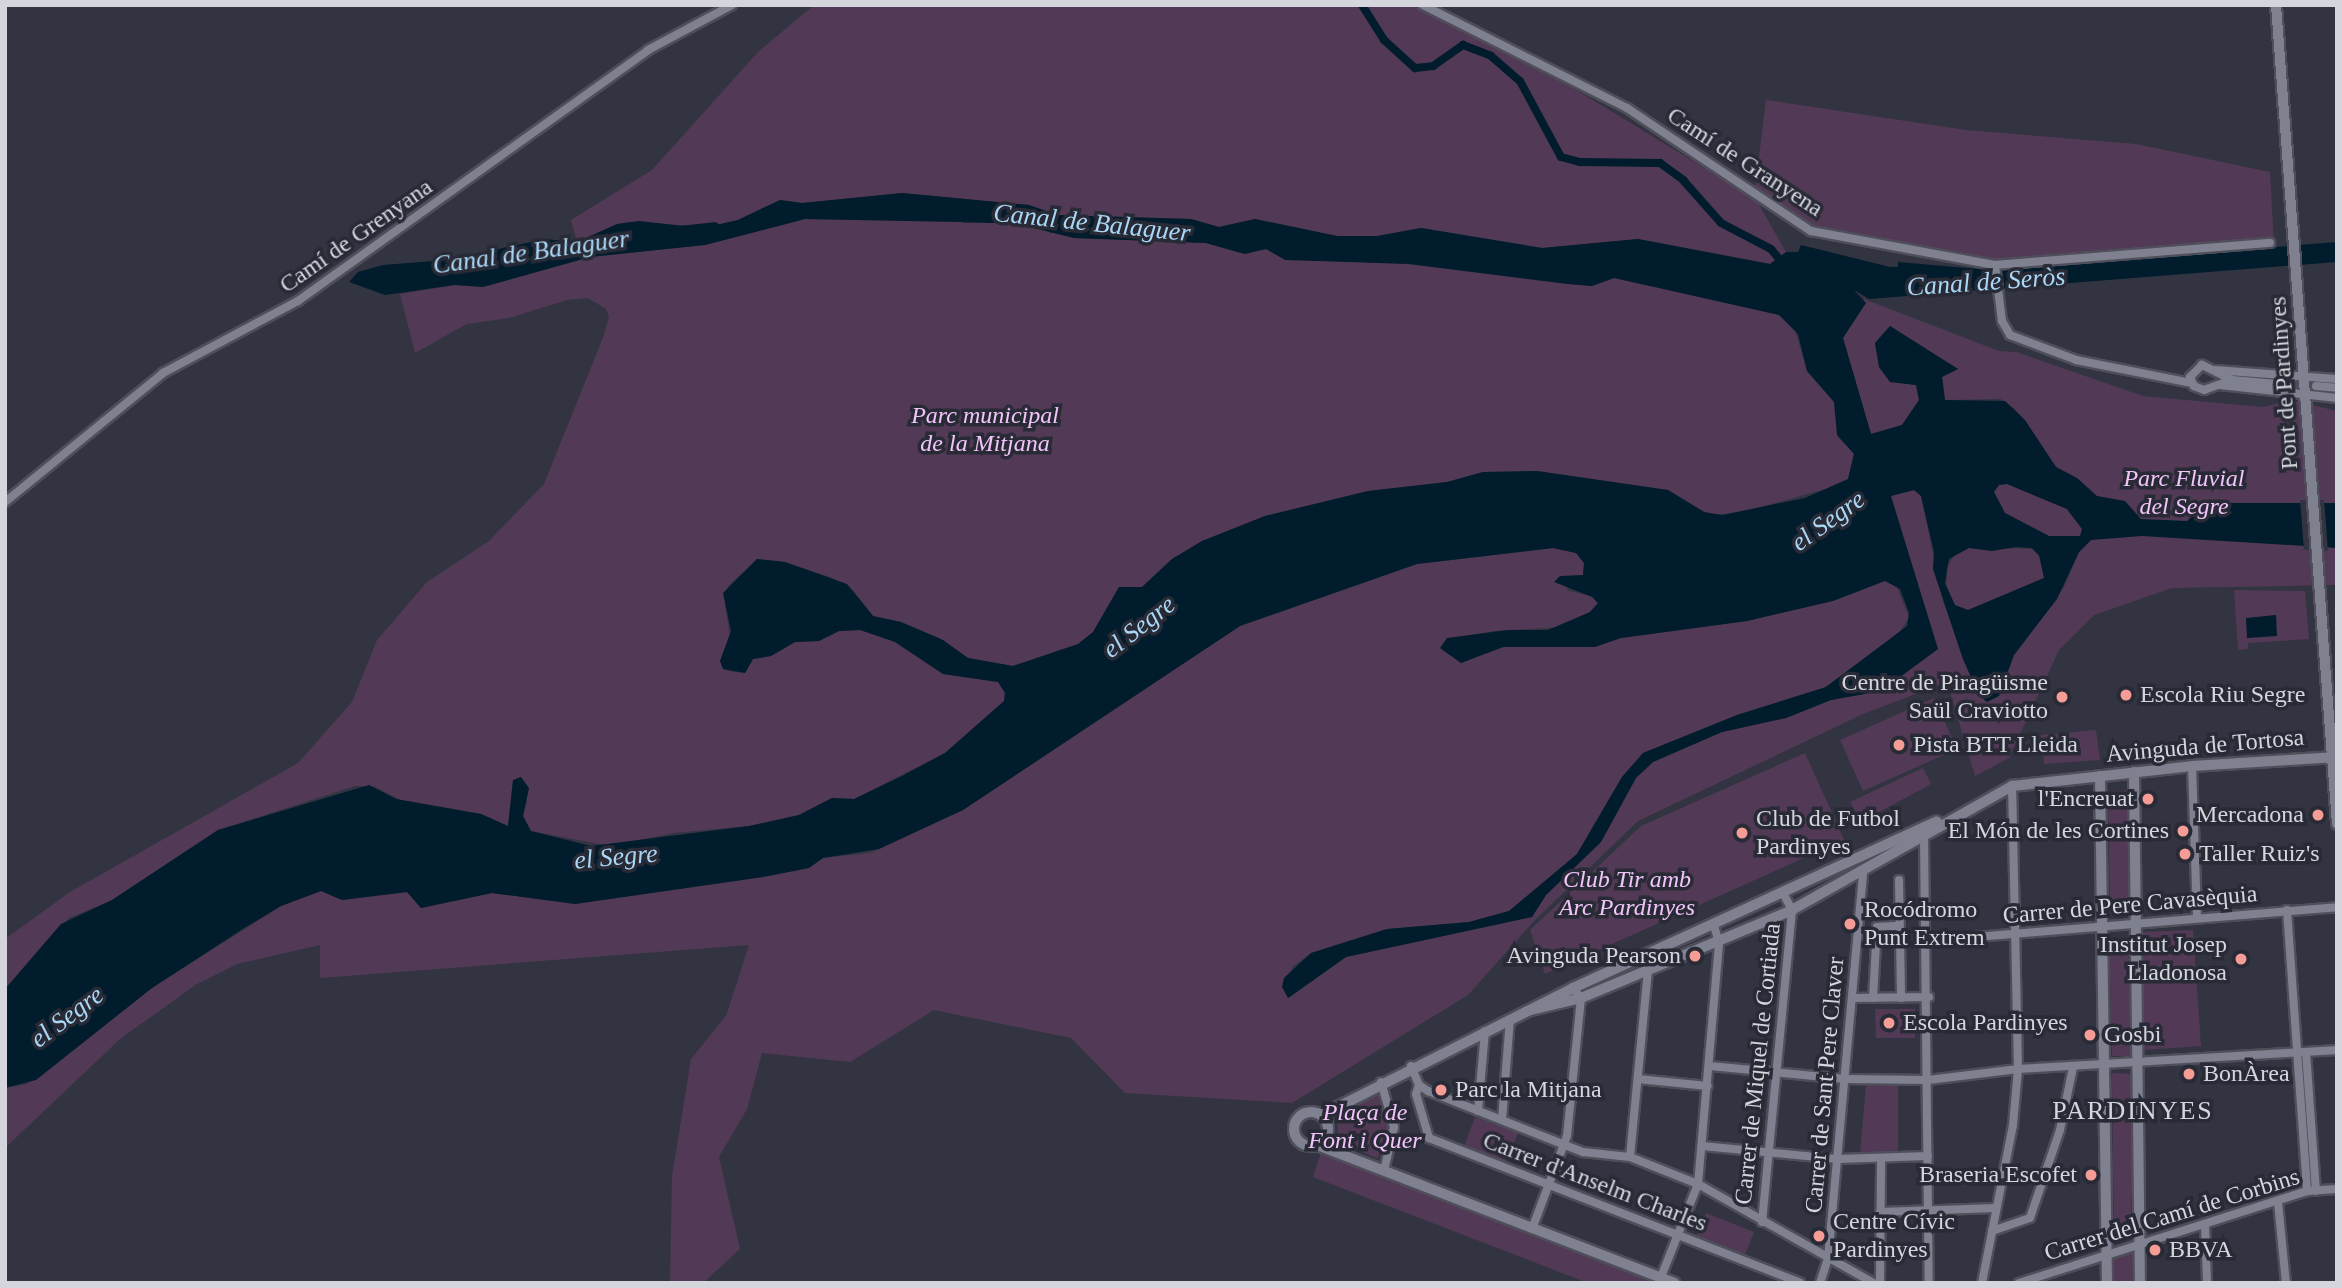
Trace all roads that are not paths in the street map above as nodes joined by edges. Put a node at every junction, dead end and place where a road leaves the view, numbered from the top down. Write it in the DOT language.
graph roads {
  1 [pos="732,5"];
  2 [pos="1423,5"];
  3 [pos="2276,5"];
  4 [pos="2270,243"];
  5 [pos="1996,266"];
  6 [pos="2212,370"];
  7 [pos="2305,377"];
  8 [pos="2191,379"];
  9 [pos="2337,379"];
  10 [pos="2232,380"];
  11 [pos="2213,384"];
  12 [pos="2289,385"];
  13 [pos="2315,386"];
  14 [pos="2337,388"];
  15 [pos="2337,398"];
  16 [pos="2306,399"];
  17 [pos="5,502"];
  18 [pos="2335,756"];
  19 [pos="2192,766"];
  20 [pos="2134,772"];
  21 [pos="2100,776"];
  22 [pos="2012,786"];
  23 [pos="2337,824"];
  24 [pos="1923,831"];
  25 [pos="1868,852"];
  26 [pos="1850,861"];
  27 [pos="1859,874"];
  28 [pos="1899,880"];
  29 [pos="1783,893"];
  30 [pos="2337,907"];
  31 [pos="1792,910"];
  32 [pos="2287,910"];
  33 [pos="2197,918"];
  34 [pos="2136,924"];
  35 [pos="1714,925"];
  36 [pos="1899,926"];
  37 [pos="2102,927"];
  38 [pos="2016,934"];
  39 [pos="1927,942"];
  40 [pos="1719,943"];
  41 [pos="1648,971"];
  42 [pos="1573,988"];
  43 [pos="1929,997"];
  44 [pos="1581,998"];
  45 [pos="1852,998"];
  46 [pos="1873,998"];
  47 [pos="1901,998"];
  48 [pos="1527,1011"];
  49 [pos="1510,1019"];
  50 [pos="1485,1031"];
  51 [pos="2337,1050"];
  52 [pos="2302,1052"];
  53 [pos="2138,1062"];
  54 [pos="2105,1065"];
  55 [pos="1411,1066"];
  56 [pos="1710,1066"];
  57 [pos="2073,1067"];
  58 [pos="2018,1069"];
  59 [pos="1776,1073"];
  60 [pos="1638,1079"];
  61 [pos="1845,1079"];
  62 [pos="1928,1080"];
  63 [pos="1381,1082"];
  64 [pos="1419,1085"];
  65 [pos="1708,1086"];
  66 [pos="1478,1111"];
  67 [pos="1322,1115"];
  68 [pos="1502,1120"];
  69 [pos="1324,1144"];
  70 [pos="1564,1144"];
  71 [pos="1702,1146"];
  72 [pos="1772,1152"];
  73 [pos="1928,1156"];
  74 [pos="1630,1157"];
  75 [pos="1838,1159"];
  76 [pos="1881,1159"];
  77 [pos="1384,1171"];
  78 [pos="1549,1184"];
  79 [pos="1698,1184"];
  80 [pos="2337,1189"];
  81 [pos="2311,1191"];
  82 [pos="2278,1202"];
  83 [pos="1996,1209"];
  84 [pos="1928,1210"];
  85 [pos="1880,1212"];
  86 [pos="1762,1222"];
  87 [pos="2205,1225"];
  88 [pos="1532,1229"];
  89 [pos="1992,1231"];
  90 [pos="1677,1234"];
  91 [pos="2140,1244"];
  92 [pos="2107,1254"];
  93 [pos="1828,1259"];
  94 [pos="1661,1278"];
  95 [pos="1674,1283"];
  96 [pos="1800,1283"];
  97 [pos="1820,1283"];
  98 [pos="1874,1283"];
  99 [pos="1881,1283"];
  100 [pos="1929,1283"];
  101 [pos="1982,1283"];
  102 [pos="2019,1283"];
  103 [pos="2107,1283"];
  104 [pos="2140,1283"];
  105 [pos="2207,1283"];
  106 [pos="2286,1283"];
  1 -- 17 [label="street, Camí de Grenyana"];
  2 -- 5 [label="street, Camí de Granyena"];
  3 -- 7 [label="main road, Pont de Pardinyes"];
  4 -- 5 [label="street, Camí de Granyena"];
  5 -- 8 [label="street"];
  6 -- 7 [label="street"];
  6 -- 8 [label="street"];
  6 -- 10 [label="street"];
  6 -- 11 [label="street"];
  7 -- 9 [label="street"];
  7 -- 16 [label="main road, Pont de Pardinyes"];
  8 -- 11 [label="street"];
  10 -- 11 [label="street"];
  10 -- 12 [label="street"];
  11 -- 16 [label="street"];
  13 -- 14 [label="street"];
  15 -- 16 [label="street"];
  16 -- 18 [label="main road, Pont de Pardinyes"];
  18 -- 19 [label="street, Avinguda de Tortosa"];
  18 -- 23 [label="main road, Pont de Pardinyes"];
  19 -- 20 [label="street, Avinguda de Tortosa"];
  19 -- 33 [label="street"];
  20 -- 21 [label="street, Avinguda de Tortosa"];
  20 -- 34 [label="street"];
  21 -- 22 [label="street, Avinguda de Tortosa"];
  21 -- 37 [label="street"];
  22 -- 24 [label="street, Avinguda de Tortosa"];
  22 -- 38 [label="street"];
  24 -- 25 [label="street"];
  24 -- 27 [label="street"];
  24 -- 39 [label="street"];
  25 -- 26 [label="street"];
  25 -- 27 [label="street"];
  26 -- 27 [label="street"];
  26 -- 29 [label="street"];
  27 -- 31 [label="street"];
  27 -- 45 [label="street, Carrer de Sant Pere Claver"];
  28 -- 36 [label="street"];
  29 -- 31 [label="street"];
  29 -- 35 [label="street"];
  30 -- 32 [label="street, Carrer de Pere Cavasèquia"];
  31 -- 40 [label="street"];
  31 -- 59 [label="street, Carrer de Miquel de Cortiada"];
  32 -- 33 [label="street, Carrer de Pere Cavasèquia"];
  32 -- 52 [label="street"];
  33 -- 34 [label="street, Carrer de Pere Cavasèquia"];
  34 -- 37 [label="street, Carrer de Pere Cavasèquia"];
  34 -- 53 [label="street"];
  35 -- 40 [label="street"];
  35 -- 42 [label="street"];
  36 -- 46 [label="street"];
  36 -- 47 [label="street"];
  37 -- 38 [label="street, Carrer de Pere Cavasèquia"];
  37 -- 54 [label="street"];
  38 -- 39 [label="street, Carrer de Pere Cavasèquia"];
  38 -- 58 [label="street"];
  39 -- 43 [label="street"];
  40 -- 41 [label="street"];
  40 -- 56 [label="street"];
  41 -- 44 [label="street"];
  41 -- 60 [label="street"];
  42 -- 44 [label="street"];
  42 -- 48 [label="street"];
  43 -- 47 [label="street"];
  43 -- 62 [label="street"];
  44 -- 48 [label="street"];
  44 -- 70 [label="street"];
  45 -- 46 [label="street"];
  45 -- 61 [label="street, Carrer de Sant Pere Claver"];
  46 -- 47 [label="street"];
  48 -- 49 [label="street"];
  49 -- 50 [label="street"];
  49 -- 68 [label="street"];
  50 -- 55 [label="street"];
  50 -- 66 [label="street"];
  51 -- 52 [label="street"];
  52 -- 53 [label="street"];
  52 -- 81 [label="street"];
  53 -- 54 [label="street"];
  53 -- 91 [label="street"];
  54 -- 57 [label="street"];
  54 -- 92 [label="street"];
  55 -- 63 [label="street"];
  55 -- 64 [label="street"];
  56 -- 59 [label="street"];
  56 -- 65 [label="street"];
  57 -- 58 [label="street"];
  57 -- 89 [label="street"];
  58 -- 62 [label="street"];
  58 -- 83 [label="street"];
  59 -- 61 [label="street"];
  59 -- 72 [label="street, Carrer de Miquel de Cortiada"];
  60 -- 65 [label="street"];
  60 -- 74 [label="street"];
  61 -- 62 [label="street"];
  61 -- 75 [label="street, Carrer de Sant Pere Claver"];
  62 -- 73 [label="street"];
  63 -- 67 [label="street"];
  63 -- 77 [label="street"];
  64 -- 66 [label="street"];
  64 -- 78 [label="street, Carrer d'Anselm Charles"];
  65 -- 71 [label="street"];
  66 -- 68 [label="street"];
  67 -- 69 [label="street"];
  67 -- 69 [label="street"];
  68 -- 70 [label="street"];
  69 -- 77 [label="street"];
  70 -- 74 [label="street"];
  70 -- 78 [label="street"];
  71 -- 72 [label="street"];
  71 -- 79 [label="street"];
  72 -- 75 [label="street"];
  72 -- 86 [label="street, Carrer de Miquel de Cortiada"];
  73 -- 76 [label="street"];
  73 -- 84 [label="street"];
  74 -- 79 [label="street"];
  75 -- 76 [label="street"];
  75 -- 93 [label="street, Carrer de Sant Pere Claver"];
  76 -- 85 [label="street"];
  77 -- 88 [label="street"];
  78 -- 88 [label="street"];
  78 -- 90 [label="street, Carrer d'Anselm Charles"];
  79 -- 86 [label="street"];
  79 -- 90 [label="street"];
  80 -- 81 [label="street, Carrer del Camí de Corbins"];
  81 -- 82 [label="street, Carrer del Camí de Corbins"];
  82 -- 87 [label="street, Carrer del Camí de Corbins"];
  82 -- 106 [label="street"];
  83 -- 84 [label="street"];
  83 -- 89 [label="street"];
  84 -- 85 [label="street"];
  84 -- 100 [label="street"];
  85 -- 99 [label="street"];
  86 -- 93 [label="street"];
  87 -- 91 [label="street, Carrer del Camí de Corbins"];
  87 -- 105 [label="street"];
  88 -- 94 [label="street"];
  89 -- 101 [label="street"];
  90 -- 94 [label="street"];
  90 -- 96 [label="street, Carrer d'Anselm Charles"];
  91 -- 92 [label="street, Carrer del Camí de Corbins"];
  91 -- 104 [label="street"];
  92 -- 102 [label="street, Carrer del Camí de Corbins"];
  92 -- 103 [label="street"];
  93 -- 97 [label="street, Carrer de Sant Pere Claver"];
  93 -- 98 [label="street"];
  94 -- 95 [label="street"];
}
